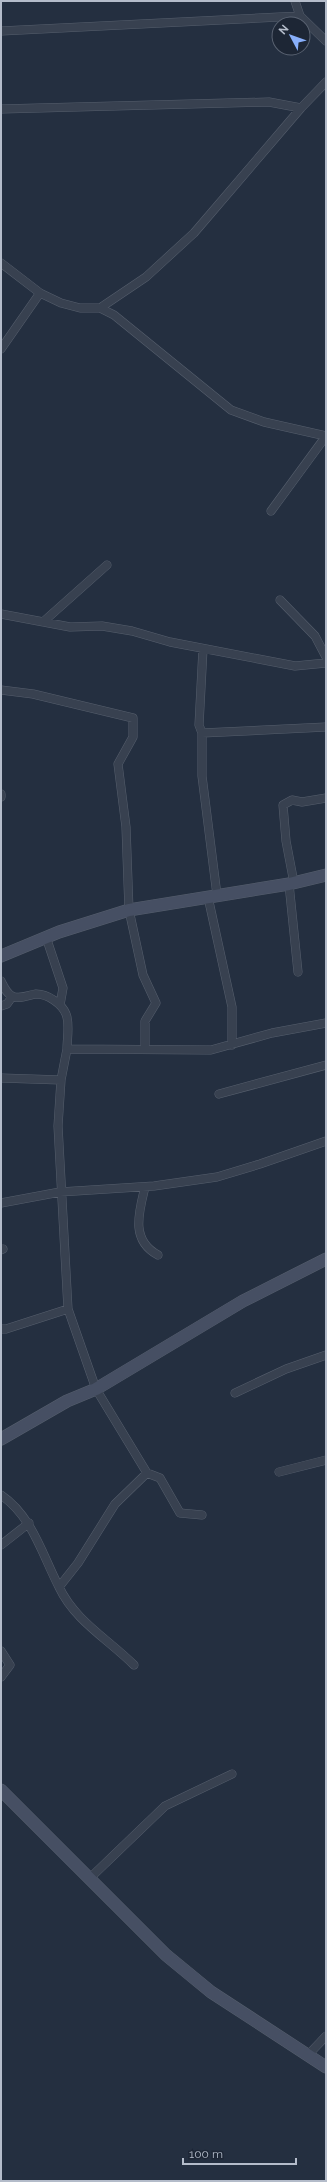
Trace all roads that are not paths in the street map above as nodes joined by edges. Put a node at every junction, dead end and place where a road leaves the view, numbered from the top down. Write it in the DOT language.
graph roads {
  1 [pos="295,1"];
  2 [pos="300,16"];
  3 [pos="271,17"];
  4 [pos="311,27"];
  5 [pos="1,31"];
  6 [pos="326,41"];
  7 [pos="326,82"];
  8 [pos="301,108"];
  9 [pos="1,109"];
  10 [pos="1,263"];
  11 [pos="40,293"];
  12 [pos="100,308"];
  13 [pos="1,349"];
  14 [pos="326,436"];
  15 [pos="271,511"];
  16 [pos="107,565"];
  17 [pos="280,600"];
  18 [pos="2,616"];
  19 [pos="43,622"];
  20 [pos="203,649"];
  21 [pos="326,656"];
  22 [pos="326,663"];
  23 [pos="1,690"];
  24 [pos="326,726"];
  25 [pos="202,733"];
  26 [pos="326,798"];
  27 [pos="326,875"];
  28 [pos="292,884"];
  29 [pos="213,896"];
  30 [pos="129,910"];
  31 [pos="46,937"];
  32 [pos="1,956"];
  33 [pos="298,972"];
  34 [pos="1,981"];
  35 [pos="63,988"];
  36 [pos="47,996"];
  37 [pos="12,997"];
  38 [pos="1,1006"];
  39 [pos="60,1006"];
  40 [pos="326,1023"];
  41 [pos="232,1045"];
  42 [pos="67,1049"];
  43 [pos="145,1049"];
  44 [pos="326,1065"];
  45 [pos="1,1078"];
  46 [pos="61,1080"];
  47 [pos="219,1094"];
  48 [pos="326,1141"];
  49 [pos="145,1187"];
  50 [pos="60,1192"];
  51 [pos="1,1203"];
  52 [pos="158,1255"];
  53 [pos="326,1259"];
  54 [pos="68,1309"];
  55 [pos="1,1329"];
  56 [pos="326,1356"];
  57 [pos="96,1389"];
  58 [pos="235,1393"];
  59 [pos="1,1439"];
  60 [pos="326,1460"];
  61 [pos="278,1472"];
  62 [pos="147,1473"];
  63 [pos="1,1495"];
  64 [pos="202,1516"];
  65 [pos="29,1523"];
  66 [pos="1,1545"];
  67 [pos="59,1587"];
  68 [pos="1,1651"];
  69 [pos="134,1665"];
  70 [pos="1,1677"];
  71 [pos="232,1774"];
  72 [pos="1,1790"];
  73 [pos="89,1879"];
  74 [pos="326,2036"];
  75 [pos="308,2054"];
  76 [pos="326,2067"];
  1 -- 2 [label="street"];
  3 -- 5 [label="street"];
  4 -- 6 [label="street"];
  7 -- 8 [label="street"];
  8 -- 9 [label="street"];
  8 -- 12 [label="street"];
  10 -- 11 [label="street"];
  11 -- 12 [label="street"];
  11 -- 13 [label="street"];
  12 -- 14 [label="street"];
  14 -- 15 [label="street"];
  16 -- 19 [label="street"];
  17 -- 21 [label="street"];
  18 -- 19 [label="street"];
  19 -- 20 [label="street"];
  20 -- 22 [label="street"];
  20 -- 25 [label="street"];
  23 -- 30 [label="street"];
  24 -- 25 [label="street"];
  25 -- 29 [label="street"];
  26 -- 28 [label="street"];
  27 -- 28 [label="street"];
  28 -- 29 [label="street"];
  28 -- 33 [label="street"];
  29 -- 30 [label="street"];
  29 -- 41 [label="street"];
  30 -- 31 [label="street"];
  30 -- 43 [label="street"];
  31 -- 32 [label="street"];
  31 -- 35 [label="street"];
  34 -- 37 [label="street"];
  35 -- 36 [label="street"];
  35 -- 39 [label="street"];
  36 -- 37 [label="street"];
  36 -- 39 [label="street"];
  37 -- 38 [label="street"];
  39 -- 42 [label="street"];
  40 -- 41 [label="street"];
  41 -- 43 [label="street"];
  42 -- 43 [label="street"];
  42 -- 46 [label="street"];
  44 -- 47 [label="street"];
  45 -- 46 [label="street"];
  46 -- 50 [label="street"];
  48 -- 49 [label="street"];
  49 -- 50 [label="street"];
  49 -- 52 [label="street"];
  50 -- 51 [label="street"];
  50 -- 54 [label="street"];
  53 -- 57 [label="street"];
  54 -- 55 [label="street"];
  54 -- 57 [label="street"];
  56 -- 58 [label="street"];
  57 -- 59 [label="street"];
  57 -- 62 [label="street"];
  60 -- 61 [label="street"];
  62 -- 64 [label="street"];
  62 -- 67 [label="street"];
  63 -- 65 [label="street"];
  65 -- 66 [label="street"];
  65 -- 67 [label="street"];
  67 -- 69 [label="street"];
  68 -- 70 [label="street"];
  71 -- 73 [label="street"];
  72 -- 73 [label="street"];
  73 -- 75 [label="street"];
  74 -- 75 [label="street"];
  75 -- 76 [label="street"];
}
